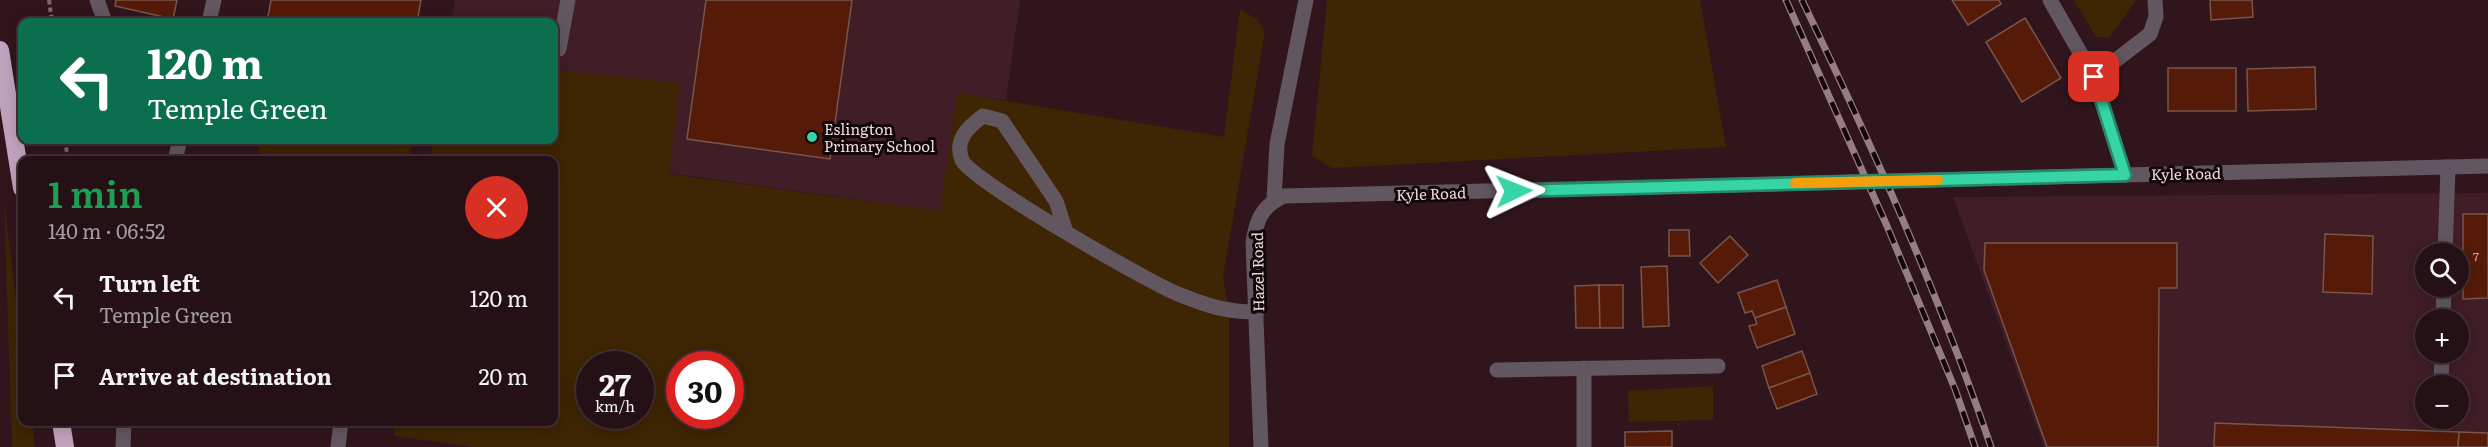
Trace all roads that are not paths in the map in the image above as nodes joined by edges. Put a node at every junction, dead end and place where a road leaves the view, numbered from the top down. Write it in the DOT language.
graph roads {
  1 [pos="97,0"];
  2 [pos="214,0"];
  3 [pos="568,0"];
  4 [pos="1306,0"];
  5 [pos="2050,0"];
  6 [pos="2155,0"];
  7 [pos="104,18"];
  8 [pos="210,18"];
  9 [pos="559,49"];
  10 [pos="0,51"];
  11 [pos="2094,77"];
  12 [pos="18,163"];
  13 [pos="2488,166"];
  14 [pos="2448,167"];
  15 [pos="2125,175"];
  16 [pos="1274,200"];
  17 [pos="1066,232"];
  18 [pos="2445,243"];
  19 [pos="1257,312"];
  20 [pos="1718,366"];
  21 [pos="1584,368"];
  22 [pos="1497,370"];
  23 [pos="62,426"];
  24 [pos="124,426"];
  25 [pos="341,426"];
  26 [pos="65,447"];
  27 [pos="123,447"];
  28 [pos="338,447"];
  29 [pos="1261,447"];
  30 [pos="1584,447"];
  1 -- 7 [label="street"];
  2 -- 8 [label="street"];
  3 -- 9 [label="street"];
  4 -- 16 [label="street"];
  5 -- 11 [label="street"];
  6 -- 11 [label="street"];
  10 -- 12 [label="highway"];
  11 -- 15 [label="street"];
  13 -- 14 [label="street, Kyle Road"];
  14 -- 15 [label="street, Kyle Road"];
  14 -- 18 [label="street"];
  15 -- 16 [label="street, Kyle Road"];
  16 -- 19 [label="street, Hazel Road"];
  17 -- 17 [label="street"];
  17 -- 19 [label="street"];
  19 -- 29 [label="street, Hazel Road"];
  20 -- 21 [label="street"];
  21 -- 22 [label="street"];
  21 -- 30 [label="street"];
  23 -- 26 [label="highway"];
  24 -- 27 [label="street"];
  25 -- 28 [label="street"];
}
